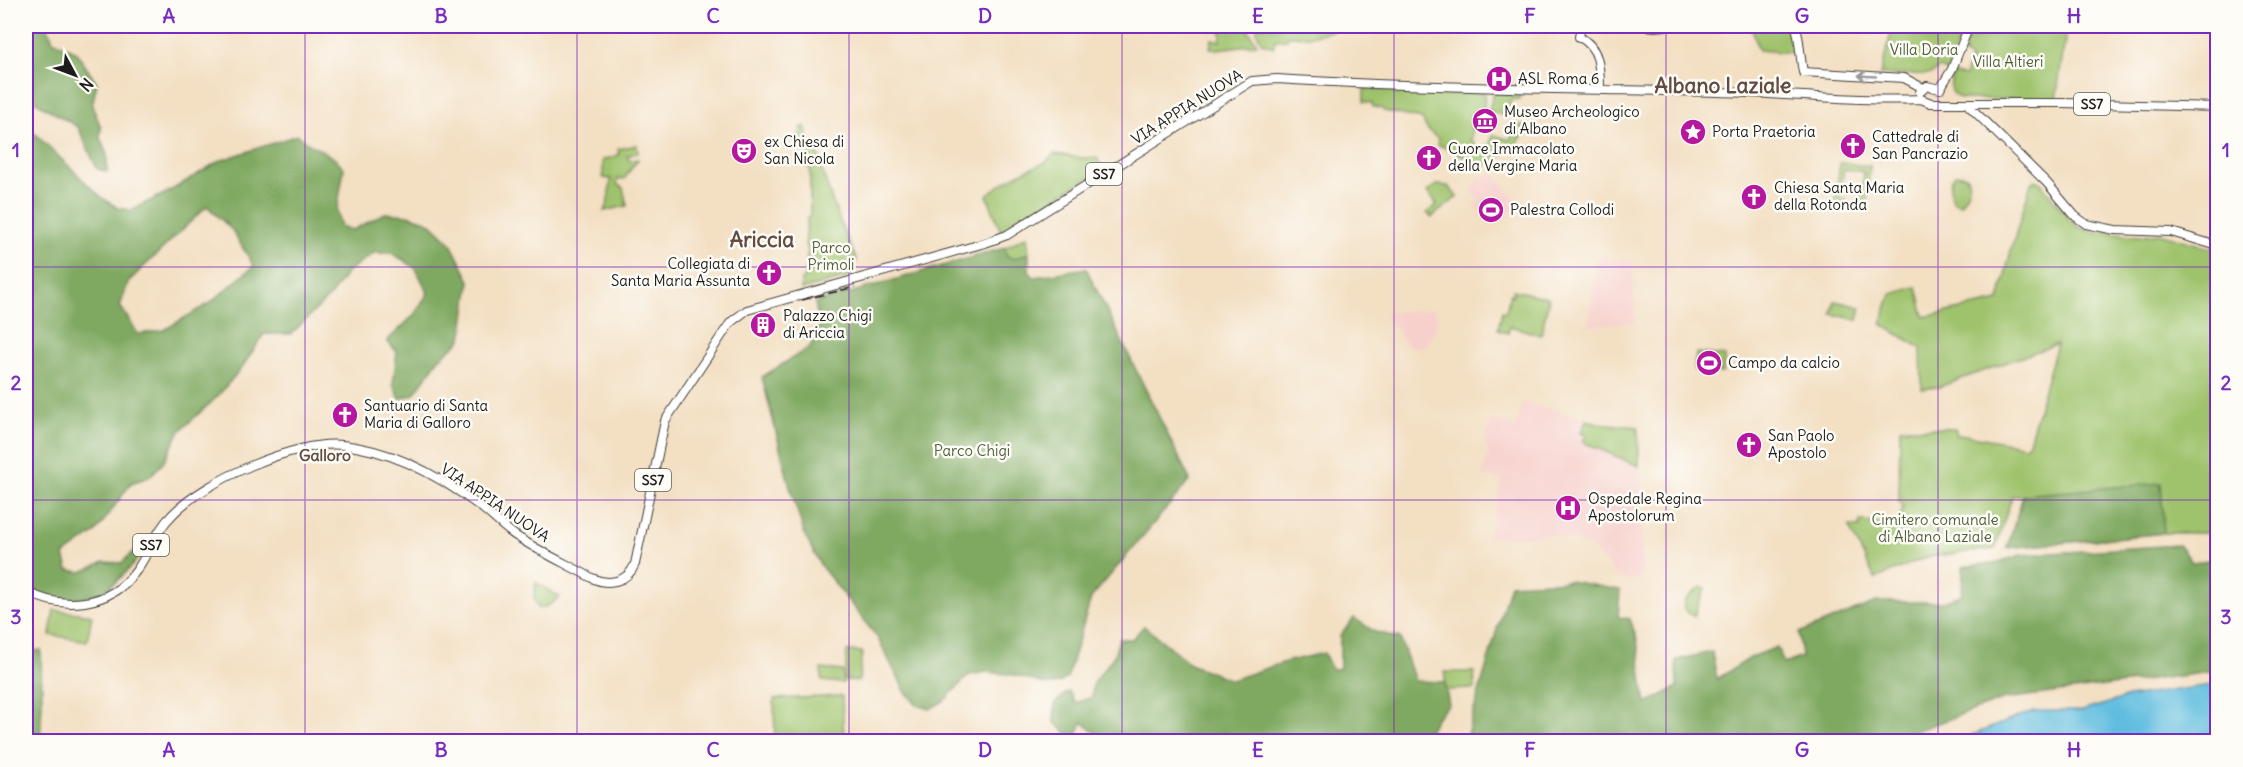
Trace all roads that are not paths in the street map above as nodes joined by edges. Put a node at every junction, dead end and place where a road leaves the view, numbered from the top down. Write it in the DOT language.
graph roads {
  1 [pos="1581,26"];
  2 [pos="1645,26"];
  3 [pos="1666,26"];
  4 [pos="1796,26"];
  5 [pos="1969,26"];
  6 [pos="1923,88"];
  7 [pos="1600,89"];
  8 [pos="1941,91"];
  9 [pos="1921,99"];
  10 [pos="1938,103"];
  11 [pos="1957,104"];
  12 [pos="1967,104"];
  13 [pos="2217,107"];
  14 [pos="2217,246"];
  15 [pos="26,591"];
  1 -- 7 [label="main road"];
  2 -- 3 [label="main road"];
  6 -- 4 [label="main road, one-way"];
  5 -- 8 [label="main road"];
  6 -- 8 [label="main road"];
  6 -- 9 [label="main road"];
  7 -- 9 [label="main road, SS7"];
  7 -- 15 [label="main road, VIA APPIA NUOVA / SS7"];
  8 -- 10 [label="main road"];
  8 -- 11 [label="main road"];
  9 -- 10 [label="main road"];
  10 -- 11 [label="main road, SS7"];
  11 -- 12 [label="main road, SS7"];
  12 -- 13 [label="main road, SS7"];
  12 -- 14 [label="main road"];
}
